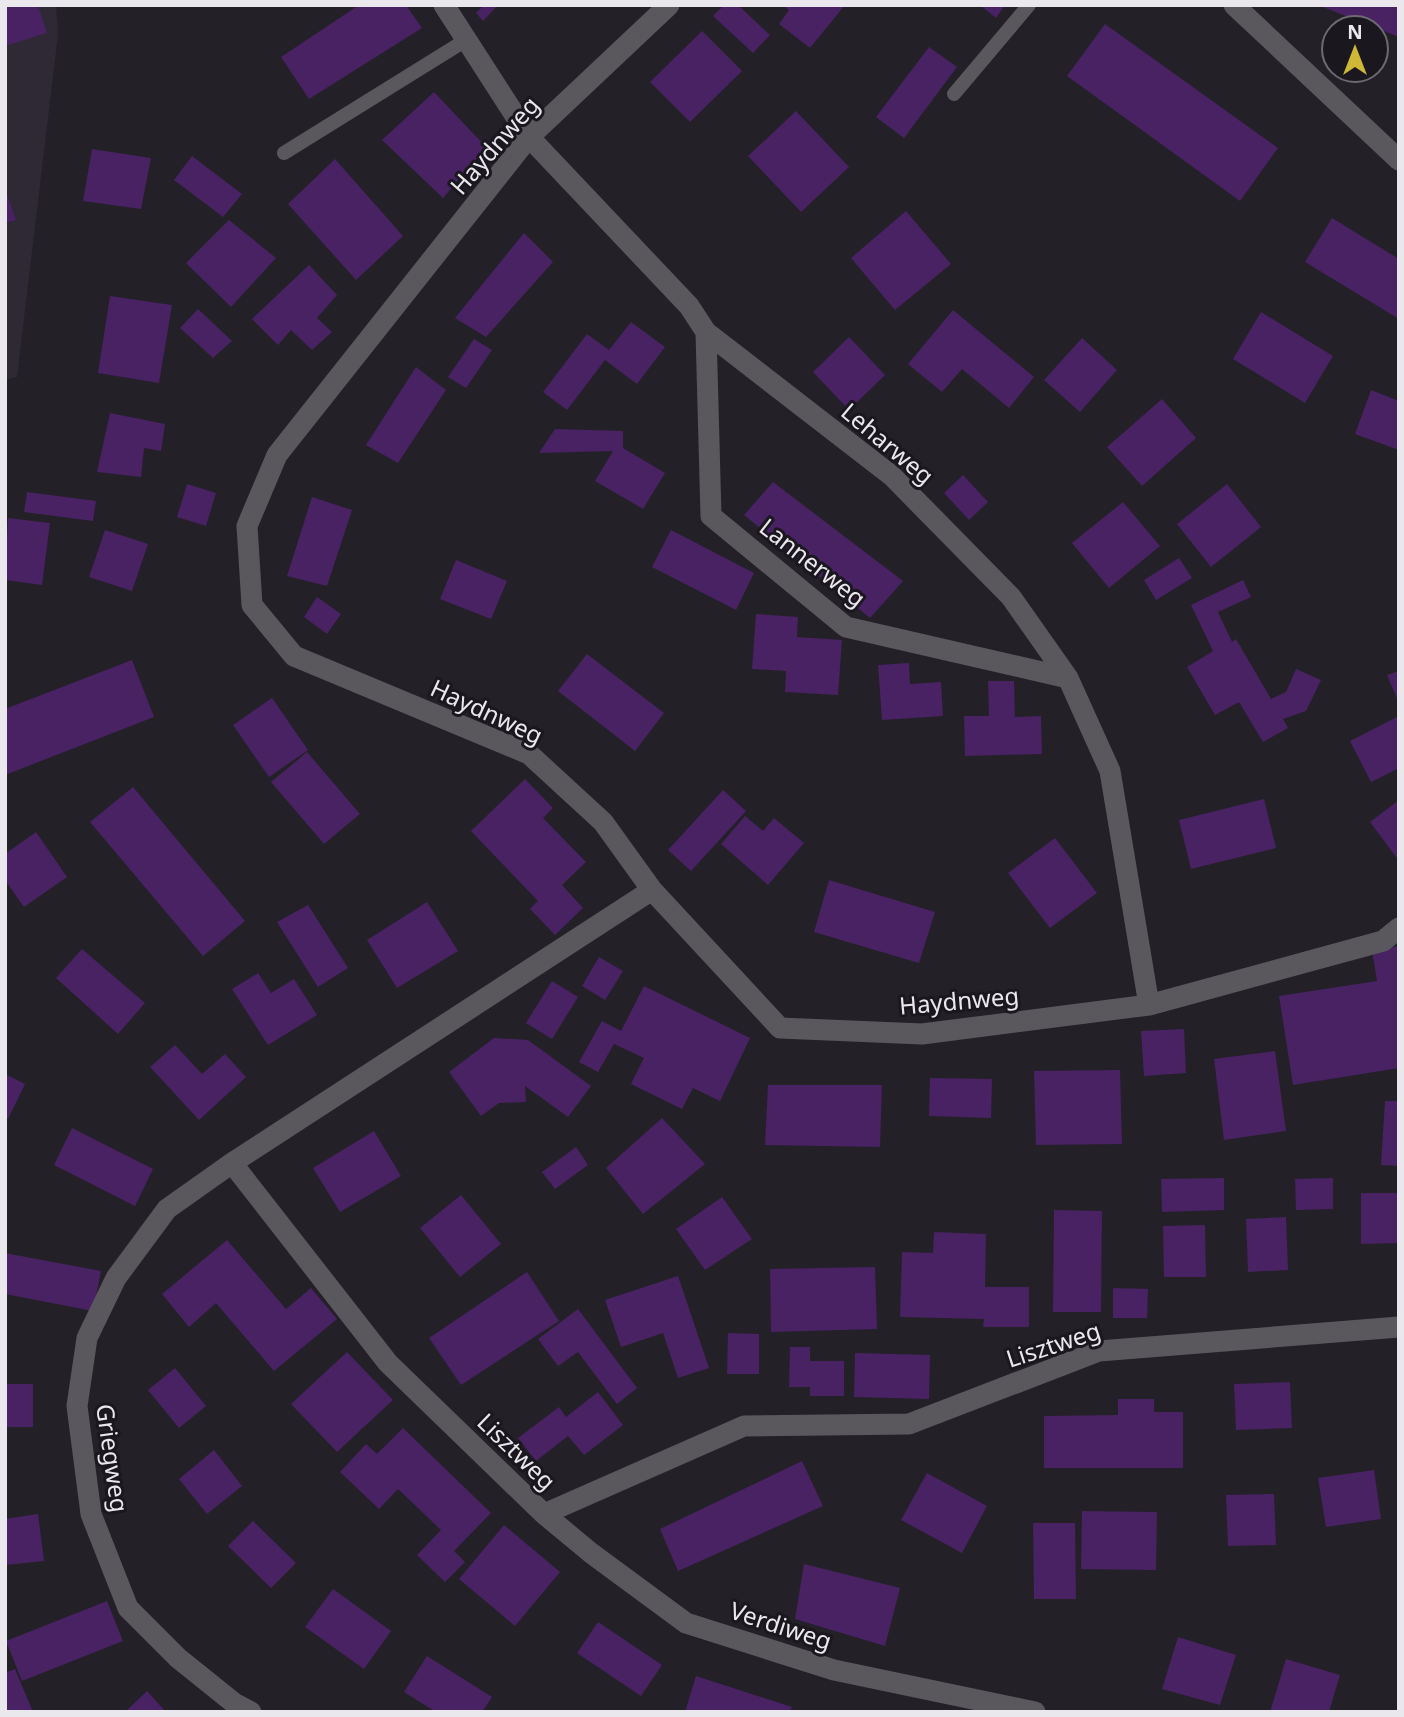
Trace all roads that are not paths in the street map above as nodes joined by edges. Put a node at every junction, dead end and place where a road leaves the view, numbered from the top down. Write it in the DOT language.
graph roads {
  1 [pos="444,5"];
  2 [pos="669,5"];
  3 [pos="1029,5"];
  4 [pos="1234,5"];
  5 [pos="466,40"];
  6 [pos="954,94"];
  7 [pos="529,137"];
  8 [pos="284,153"];
  9 [pos="1399,160"];
  10 [pos="706,332"];
  11 [pos="1068,678"];
  12 [pos="652,890"];
  13 [pos="1399,928"];
  14 [pos="1149,1006"];
  15 [pos="232,1163"];
  16 [pos="1399,1326"];
  17 [pos="544,1514"];
  18 [pos="251,1712"];
  19 [pos="1035,1712"];
  1 -- 5 [label="street, Leharweg"];
  2 -- 7 [label="street, Haydnweg"];
  3 -- 6 [label="lane"];
  4 -- 9 [label="street"];
  5 -- 7 [label="street, Leharweg"];
  5 -- 8 [label="lane"];
  7 -- 10 [label="street, Leharweg"];
  7 -- 12 [label="street, Haydnweg"];
  10 -- 11 [label="street, Leharweg"];
  10 -- 11 [label="street, Lannerweg"];
  11 -- 14 [label="street, Leharweg"];
  12 -- 14 [label="street, Haydnweg"];
  12 -- 15 [label="street"];
  13 -- 14 [label="street, Haydnweg"];
  15 -- 17 [label="street, Lisztweg"];
  15 -- 18 [label="street, Griegweg"];
  16 -- 17 [label="street, Lisztweg"];
  17 -- 19 [label="street, Verdiweg"];
}
